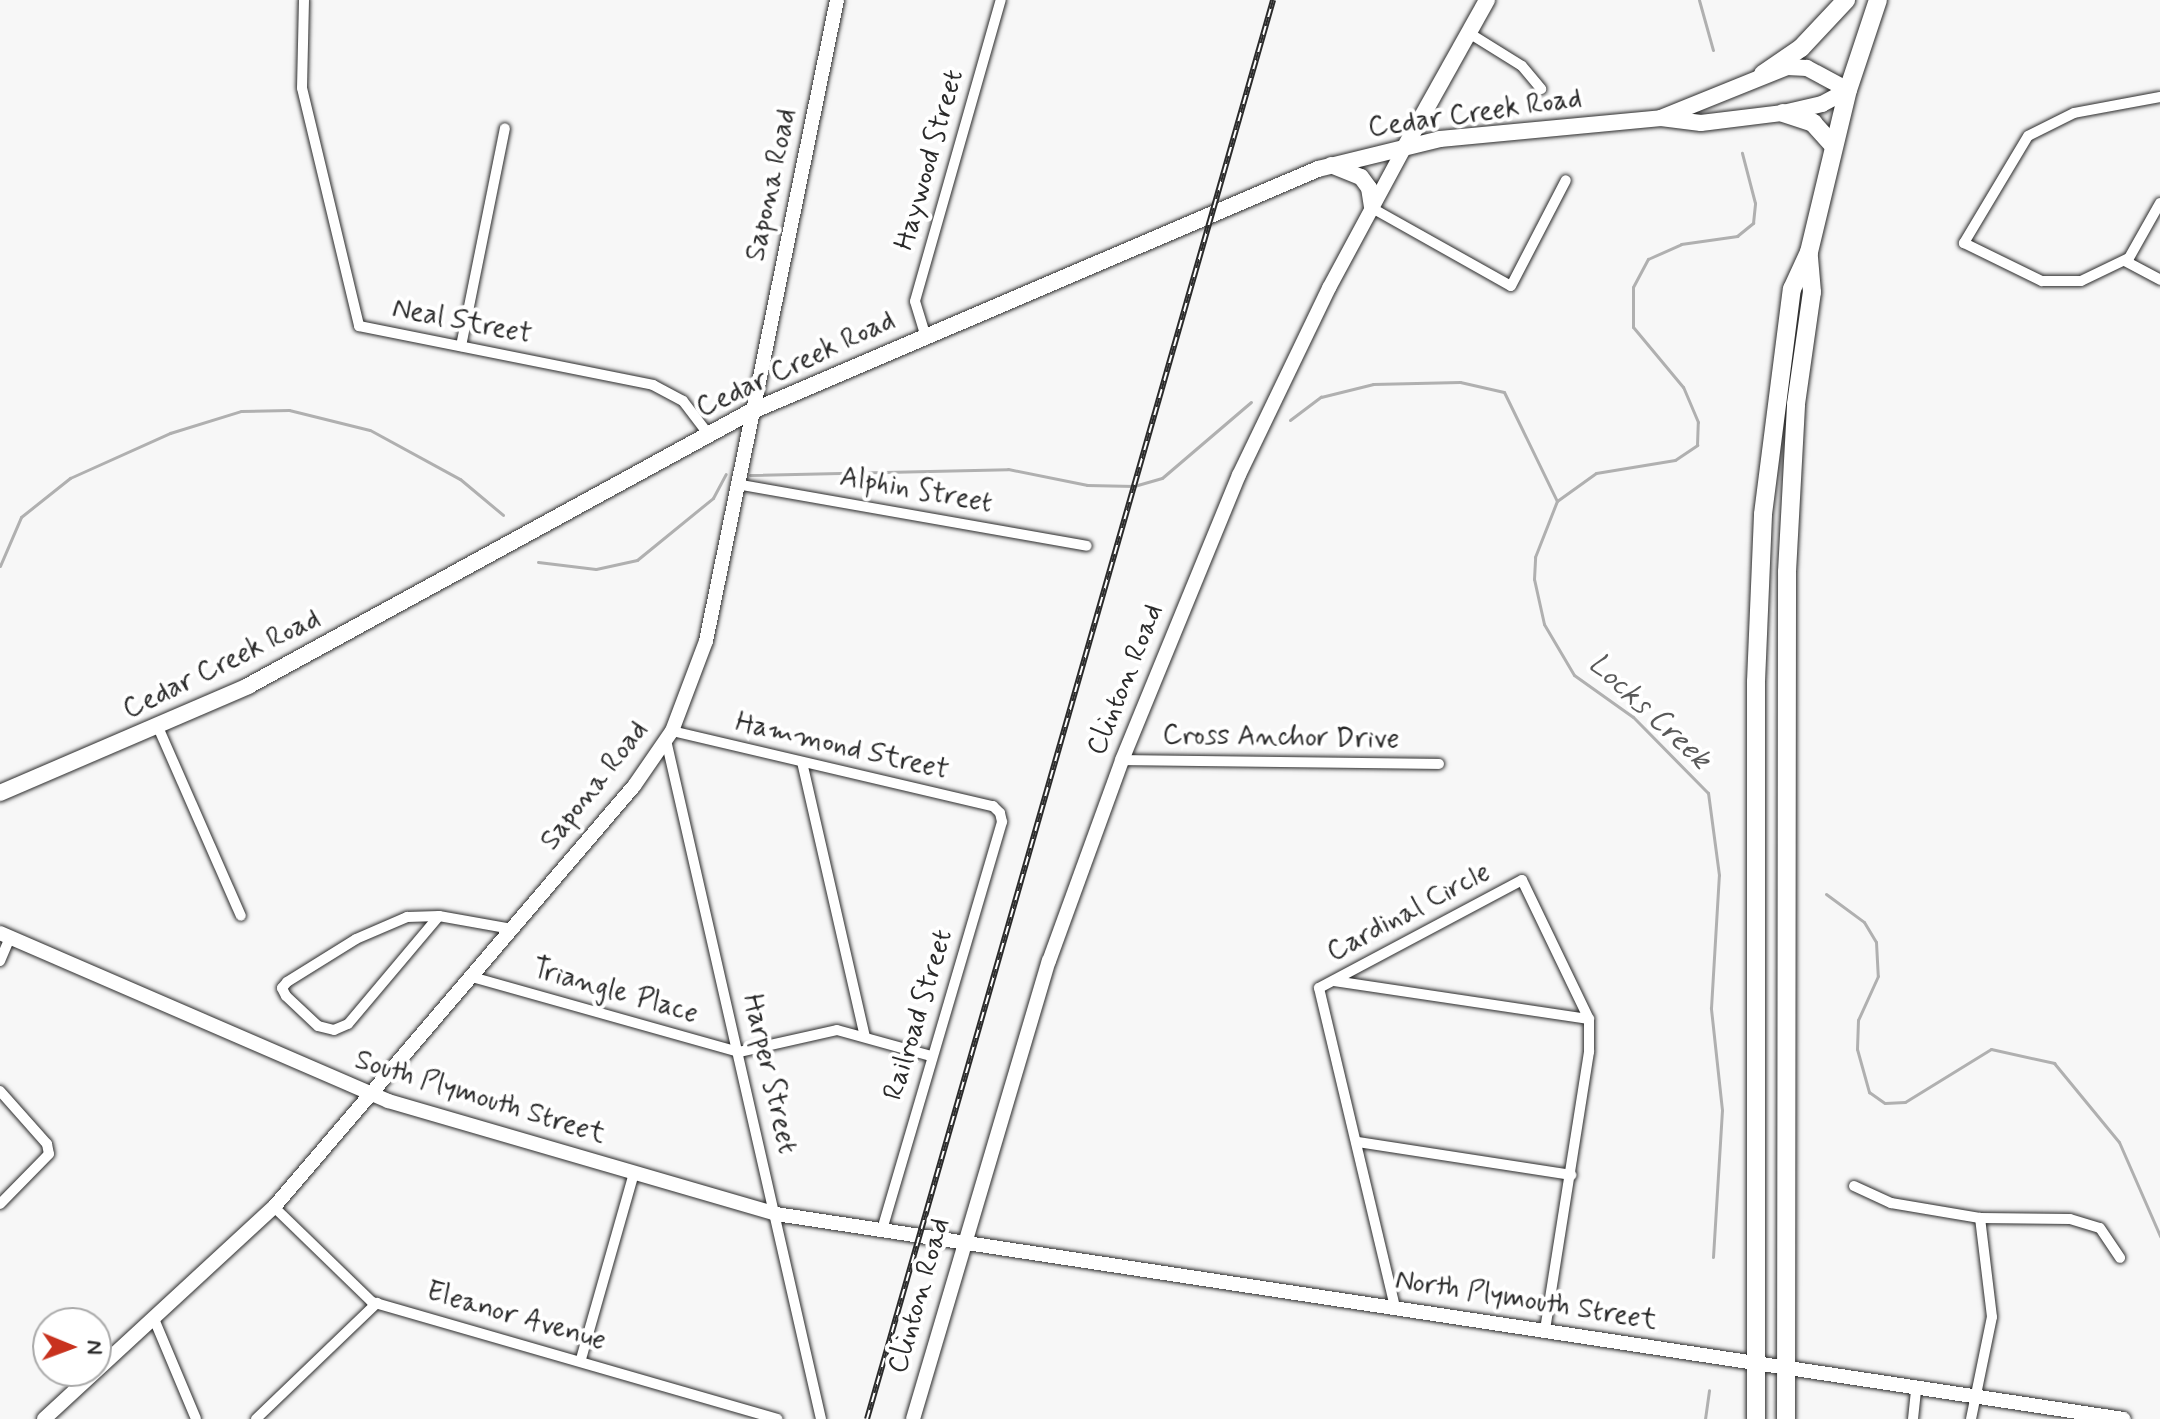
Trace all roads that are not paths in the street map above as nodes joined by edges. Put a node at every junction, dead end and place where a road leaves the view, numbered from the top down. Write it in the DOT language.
graph roads {
  1 [pos="304,0"];
  2 [pos="837,0"];
  3 [pos="1001,0"];
  4 [pos="1487,0"];
  5 [pos="1846,0"];
  6 [pos="1878,0"];
  7 [pos="1469,33"];
  8 [pos="1763,74"];
  9 [pos="1541,89"];
  10 [pos="1848,90"];
  11 [pos="2160,97"];
  12 [pos="1783,113"];
  13 [pos="1661,118"];
  14 [pos="505,128"];
  15 [pos="1406,145"];
  16 [pos="1833,145"];
  17 [pos="1331,165"];
  18 [pos="1566,180"];
  19 [pos="2160,203"];
  20 [pos="1372,208"];
  21 [pos="1809,252"];
  22 [pos="2125,261"];
  23 [pos="2160,280"];
  24 [pos="925,334"];
  25 [pos="461,346"];
  26 [pos="750,412"];
  27 [pos="709,435"];
  28 [pos="736,484"];
  29 [pos="1087,546"];
  30 [pos="158,727"];
  31 [pos="669,736"];
  32 [pos="1122,760"];
  33 [pos="802,762"];
  34 [pos="1439,764"];
  35 [pos="0,793"];
  36 [pos="1000,813"];
  37 [pos="241,916"];
  38 [pos="439,916"];
  39 [pos="512,929"];
  40 [pos="5,935"];
  41 [pos="0,961"];
  42 [pos="472,977"];
  43 [pos="1334,981"];
  44 [pos="1589,1019"];
  45 [pos="865,1037"];
  46 [pos="739,1052"];
  47 [pos="931,1056"];
  48 [pos="0,1091"];
  49 [pos="371,1095"];
  50 [pos="1358,1142"];
  51 [pos="634,1173"];
  52 [pos="1571,1175"];
  53 [pos="1854,1186"];
  54 [pos="0,1204"];
  55 [pos="274,1207"];
  56 [pos="776,1214"];
  57 [pos="1980,1218"];
  58 [pos="882,1230"];
  59 [pos="919,1237"];
  60 [pos="962,1243"];
  61 [pos="2120,1258"];
  62 [pos="377,1303"];
  63 [pos="1395,1307"];
  64 [pos="154,1319"];
  65 [pos="1545,1331"];
  66 [pos="581,1359"];
  67 [pos="1757,1362"];
  68 [pos="1786,1368"];
  69 [pos="1916,1390"];
  70 [pos="1976,1396"];
  71 [pos="44,1419"];
  72 [pos="196,1419"];
  73 [pos="256,1419"];
  74 [pos="777,1419"];
  75 [pos="821,1419"];
  76 [pos="913,1419"];
  77 [pos="1756,1419"];
  78 [pos="1786,1419"];
  79 [pos="1913,1419"];
  80 [pos="1971,1419"];
  81 [pos="2124,1419"];
  1 -- 25 [label="street, Neal Street"];
  2 -- 26 [label="street, Sapona Road"];
  3 -- 24 [label="street, Haywood Street"];
  4 -- 7 [label="main road, Clinton Road"];
  5 -- 8 [label="highway"];
  6 -- 10 [label="highway"];
  7 -- 9 [label="street"];
  7 -- 15 [label="main road, Clinton Road"];
  8 -- 10 [label="main road, Cedar Creek Road"];
  8 -- 13 [label="main road, Cedar Creek Road"];
  10 -- 12 [label="main road, Cedar Creek Road"];
  10 -- 16 [label="highway"];
  11 -- 22 [label="street"];
  12 -- 13 [label="main road, Cedar Creek Road"];
  12 -- 16 [label="highway"];
  13 -- 15 [label="main road, Cedar Creek Road"];
  14 -- 25 [label="street"];
  15 -- 17 [label="main road, Cedar Creek Road"];
  15 -- 20 [label="street, Clinton Road"];
  16 -- 21 [label="highway"];
  17 -- 20 [label="main road"];
  17 -- 24 [label="main road, Cedar Creek Road"];
  18 -- 20 [label="street"];
  19 -- 22 [label="street"];
  20 -- 32 [label="street, Clinton Road"];
  21 -- 67 [label="highway"];
  21 -- 68 [label="highway"];
  22 -- 23 [label="street"];
  24 -- 26 [label="main road, Cedar Creek Road"];
  25 -- 27 [label="street, Neal Street"];
  26 -- 27 [label="main road, Cedar Creek Road"];
  26 -- 28 [label="street, Sapona Road"];
  27 -- 30 [label="main road, Cedar Creek Road"];
  28 -- 29 [label="street, Alphin Street"];
  28 -- 31 [label="street, Sapona Road"];
  30 -- 35 [label="main road, Cedar Creek Road"];
  30 -- 37 [label="street"];
  31 -- 33 [label="street, Hammond Street"];
  31 -- 39 [label="street, Sapona Road"];
  31 -- 46 [label="street, Harper Street"];
  32 -- 34 [label="street, Cross Anchor Drive"];
  32 -- 60 [label="street, Clinton Road"];
  33 -- 36 [label="street, Hammond Street"];
  33 -- 45 [label="street"];
  36 -- 47 [label="street, Railroad Street"];
  38 -- 38 [label="street"];
  38 -- 39 [label="street"];
  39 -- 42 [label="street, Sapona Road"];
  40 -- 41 [label="street"];
  40 -- 49 [label="street, South Plymouth Street"];
  42 -- 46 [label="street, Triangle Place"];
  42 -- 49 [label="street, Sapona Road"];
  43 -- 44 [label="street"];
  43 -- 44 [label="street, Cardinal Circle"];
  43 -- 50 [label="street, Cardinal Circle"];
  44 -- 52 [label="street, Cardinal Circle"];
  45 -- 46 [label="street, Triangle Place"];
  45 -- 47 [label="street, Triangle Place"];
  46 -- 56 [label="street, Harper Street"];
  47 -- 58 [label="street, Railroad Street"];
  48 -- 54 [label="street"];
  49 -- 51 [label="street, South Plymouth Street"];
  49 -- 55 [label="street, Sapona Road"];
  50 -- 52 [label="street"];
  50 -- 63 [label="street, Cardinal Circle"];
  51 -- 56 [label="street, South Plymouth Street"];
  51 -- 66 [label="street"];
  52 -- 65 [label="street, Cardinal Circle"];
  53 -- 57 [label="street"];
  55 -- 62 [label="street, Eleanor Avenue"];
  55 -- 64 [label="street, Sapona Road"];
  56 -- 58 [label="street, South Plymouth Street"];
  56 -- 75 [label="street, Harper Street"];
  57 -- 61 [label="street"];
  57 -- 70 [label="street"];
  58 -- 59 [label="street, South Plymouth Street"];
  59 -- 60 [label="street, North Plymouth Street"];
  60 -- 63 [label="street, North Plymouth Street"];
  60 -- 76 [label="street, Clinton Road"];
  62 -- 66 [label="street, Eleanor Avenue"];
  62 -- 73 [label="street"];
  63 -- 65 [label="street, North Plymouth Street"];
  64 -- 71 [label="street, Sapona Road"];
  64 -- 72 [label="street"];
  65 -- 67 [label="street, North Plymouth Street"];
  66 -- 74 [label="street, Eleanor Avenue"];
  67 -- 68 [label="street, North Plymouth Street"];
  67 -- 77 [label="highway"];
  68 -- 69 [label="street, North Plymouth Street"];
  68 -- 78 [label="highway"];
  69 -- 70 [label="street, North Plymouth Street"];
  69 -- 79 [label="street"];
  70 -- 80 [label="street"];
  70 -- 81 [label="street, North Plymouth Street"];
}
